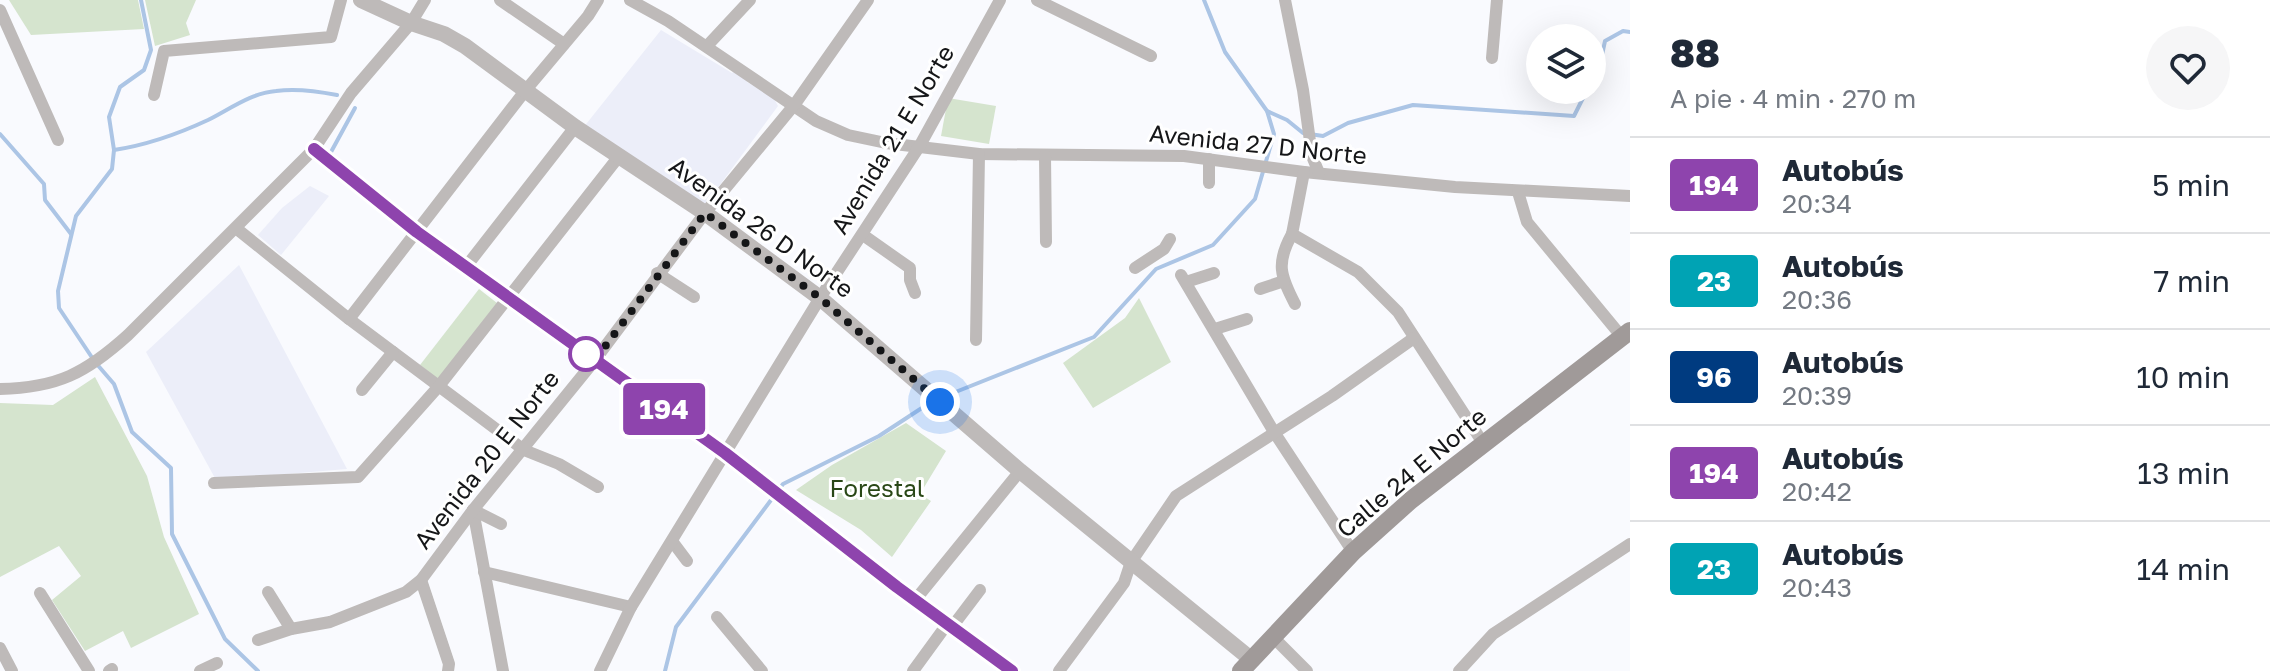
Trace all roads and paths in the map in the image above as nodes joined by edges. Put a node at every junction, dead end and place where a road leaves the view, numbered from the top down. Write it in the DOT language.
graph roads {
  1 [pos="341,0"];
  2 [pos="361,0"];
  3 [pos="425,0"];
  4 [pos="500,0"];
  5 [pos="598,0"];
  6 [pos="630,0"];
  7 [pos="750,0"];
  8 [pos="868,0"];
  9 [pos="1000,0"];
  10 [pos="1037,0"];
  11 [pos="1285,0"];
  12 [pos="1497,0"];
  13 [pos="0,10"];
  14 [pos="411,23"];
  15 [pos="564,44"];
  16 [pos="707,46"];
  17 [pos="1151,56"];
  18 [pos="1492,58"];
  19 [pos="525,91"];
  20 [pos="154,95"];
  21 [pos="795,104"];
  22 [pos="575,127"];
  23 [pos="58,140"];
  24 [pos="919,147"];
  25 [pos="314,149"];
  26 [pos="979,154"];
  27 [pos="620,155"];
  28 [pos="1045,156"];
  29 [pos="1209,159"];
  30 [pos="1304,172"];
  31 [pos="1319,173"];
  32 [pos="1209,183"];
  33 [pos="1518,192"];
  34 [pos="1630,196"];
  35 [pos="705,213"];
  36 [pos="237,229"];
  37 [pos="417,232"];
  38 [pos="1292,234"];
  39 [pos="863,235"];
  40 [pos="1170,239"];
  41 [pos="1046,242"];
  42 [pos="465,268"];
  43 [pos="1135,268"];
  44 [pos="657,273"];
  45 [pos="1214,273"];
  46 [pos="1284,281"];
  47 [pos="1260,289"];
  48 [pos="915,293"];
  49 [pos="694,297"];
  50 [pos="820,298"];
  51 [pos="507,299"];
  52 [pos="1295,304"];
  53 [pos="349,319"];
  54 [pos="1247,319"];
  55 [pos="1215,329"];
  56 [pos="1626,334"];
  57 [pos="1414,338"];
  58 [pos="976,340"];
  59 [pos="393,352"];
  60 [pos="595,360"];
  61 [pos="439,386"];
  62 [pos="0,389"];
  63 [pos="362,390"];
  64 [pos="1274,432"];
  65 [pos="1483,443"];
  66 [pos="524,450"];
  67 [pos="725,453"];
  68 [pos="1020,471"];
  69 [pos="214,483"];
  70 [pos="598,487"];
  71 [pos="473,510"];
  72 [pos="501,524"];
  73 [pos="672,541"];
  74 [pos="1630,544"];
  75 [pos="1353,552"];
  76 [pos="687,561"];
  77 [pos="1131,562"];
  78 [pos="484,572"];
  79 [pos="421,580"];
  80 [pos="980,590"];
  81 [pos="268,592"];
  82 [pos="40,593"];
  83 [pos="916,599"];
  84 [pos="631,607"];
  85 [pos="717,617"];
  86 [pos="950,625"];
  87 [pos="291,629"];
  88 [pos="1273,637"];
  89 [pos="258,640"];
  90 [pos="0,648"];
  91 [pos="217,663"];
  92 [pos="1246,665"];
  93 [pos="12,671"];
  94 [pos="89,671"];
  95 [pos="200,671"];
  96 [pos="448,671"];
  97 [pos="503,671"];
  98 [pos="600,671"];
  99 [pos="762,671"];
  100 [pos="913,671"];
  101 [pos="1012,671"];
  102 [pos="1059,671"];
  103 [pos="1307,671"];
  104 [pos="1459,671"];
  1 -- 20 [label="street"];
  2 -- 14 [label="street, Avenida 26 D Norte"];
  3 -- 14 [label="street"];
  4 -- 15 [label="street"];
  5 -- 15 [label="street"];
  6 -- 16 [label="street, Avenida 27 D Norte"];
  7 -- 16 [label="street"];
  8 -- 21 [label="street, Avenida 20 E Norte"];
  9 -- 24 [label="street, Avenida 21 E Norte"];
  10 -- 17 [label="street"];
  11 -- 31 [label="street"];
  12 -- 18 [label="street"];
  13 -- 23 [label="street"];
  14 -- 19 [label="street, Avenida 26 D Norte"];
  14 -- 25 [label="street"];
  15 -- 19 [label="street"];
  16 -- 21 [label="street, Avenida 27 D Norte"];
  19 -- 22 [label="street, Avenida 26 D Norte"];
  19 -- 37 [label="street"];
  21 -- 24 [label="street, Avenida 27 D Norte"];
  21 -- 35 [label="street, Avenida 20 E Norte"];
  22 -- 27 [label="street, Avenida 26 D Norte"];
  22 -- 42 [label="street"];
  24 -- 26 [label="street, Avenida 27 D Norte"];
  24 -- 39 [label="street, Avenida 21 E Norte"];
  25 -- 36 [label="street"];
  25 -- 37 [label="street"];
  26 -- 28 [label="street, Avenida 27 D Norte"];
  26 -- 58 [label="street"];
  27 -- 35 [label="street, Avenida 26 D Norte"];
  27 -- 51 [label="street"];
  28 -- 29 [label="street, Avenida 27 D Norte"];
  28 -- 41 [label="street"];
  29 -- 30 [label="street, Avenida 27 D Norte"];
  29 -- 32 [label="street"];
  30 -- 31 [label="street, Avenida 27 D Norte"];
  30 -- 38 [label="street"];
  31 -- 33 [label="street, Avenida 27 D Norte"];
  33 -- 34 [label="street, Avenida 27 D Norte"];
  33 -- 56 [label="street"];
  35 -- 44 [label="street, Avenida 20 E Norte"];
  35 -- 50 [label="street, Avenida 26 D Norte"];
  36 -- 53 [label="street"];
  36 -- 62 [label="street"];
  37 -- 42 [label="street"];
  37 -- 53 [label="street"];
  38 -- 46 [label="street"];
  38 -- 57 [label="street"];
  39 -- 48 [label="street"];
  39 -- 50 [label="street, Avenida 21 E Norte"];
  40 -- 43 [label="street"];
  42 -- 51 [label="street"];
  44 -- 49 [label="street"];
  44 -- 60 [label="street, Avenida 20 E Norte"];
  45 -- 55 [label="street"];
  46 -- 47 [label="street"];
  46 -- 52 [label="street"];
  50 -- 67 [label="street, Avenida 21 E Norte"];
  50 -- 68 [label="street, Avenida 26 D Norte"];
  51 -- 60 [label="street"];
  51 -- 61 [label="street"];
  53 -- 59 [label="street"];
  54 -- 55 [label="street"];
  55 -- 64 [label="street"];
  56 -- 65 [label="main road, Calle 24 E Norte"];
  57 -- 64 [label="street"];
  57 -- 65 [label="street"];
  59 -- 61 [label="street"];
  59 -- 63 [label="street"];
  60 -- 66 [label="street, Avenida 20 E Norte"];
  60 -- 67 [label="street"];
  61 -- 66 [label="street"];
  61 -- 69 [label="street"];
  64 -- 75 [label="street"];
  64 -- 77 [label="street"];
  65 -- 75 [label="main road, Calle 24 E Norte"];
  66 -- 70 [label="street"];
  66 -- 71 [label="street, Avenida 20 E Norte"];
  67 -- 73 [label="street, Avenida 21 E Norte"];
  67 -- 83 [label="street"];
  68 -- 77 [label="street, Avenida 26 D Norte"];
  68 -- 83 [label="street"];
  71 -- 72 [label="street"];
  71 -- 78 [label="street"];
  71 -- 79 [label="street, Avenida 20 E Norte"];
  73 -- 76 [label="street"];
  73 -- 84 [label="street, Avenida 21 E Norte"];
  74 -- 104 [label="street"];
  75 -- 88 [label="main road, Calle 24 E Norte"];
  77 -- 92 [label="street, Avenida 26 D Norte"];
  77 -- 102 [label="street"];
  78 -- 84 [label="street"];
  78 -- 97 [label="street"];
  79 -- 87 [label="street, Avenida 20 E Norte"];
  79 -- 96 [label="street"];
  80 -- 86 [label="street"];
  81 -- 87 [label="street"];
  82 -- 94 [label="street"];
  83 -- 86 [label="street"];
  84 -- 98 [label="street, Avenida 21 E Norte"];
  85 -- 99 [label="street"];
  86 -- 100 [label="street"];
  86 -- 101 [label="street"];
  87 -- 89 [label="street, Avenida 20 E Norte"];
  88 -- 92 [label="main road, Calle 24 E Norte"];
  88 -- 103 [label="street"];
  90 -- 93 [label="street"];
  91 -- 95 [label="street"];
}
